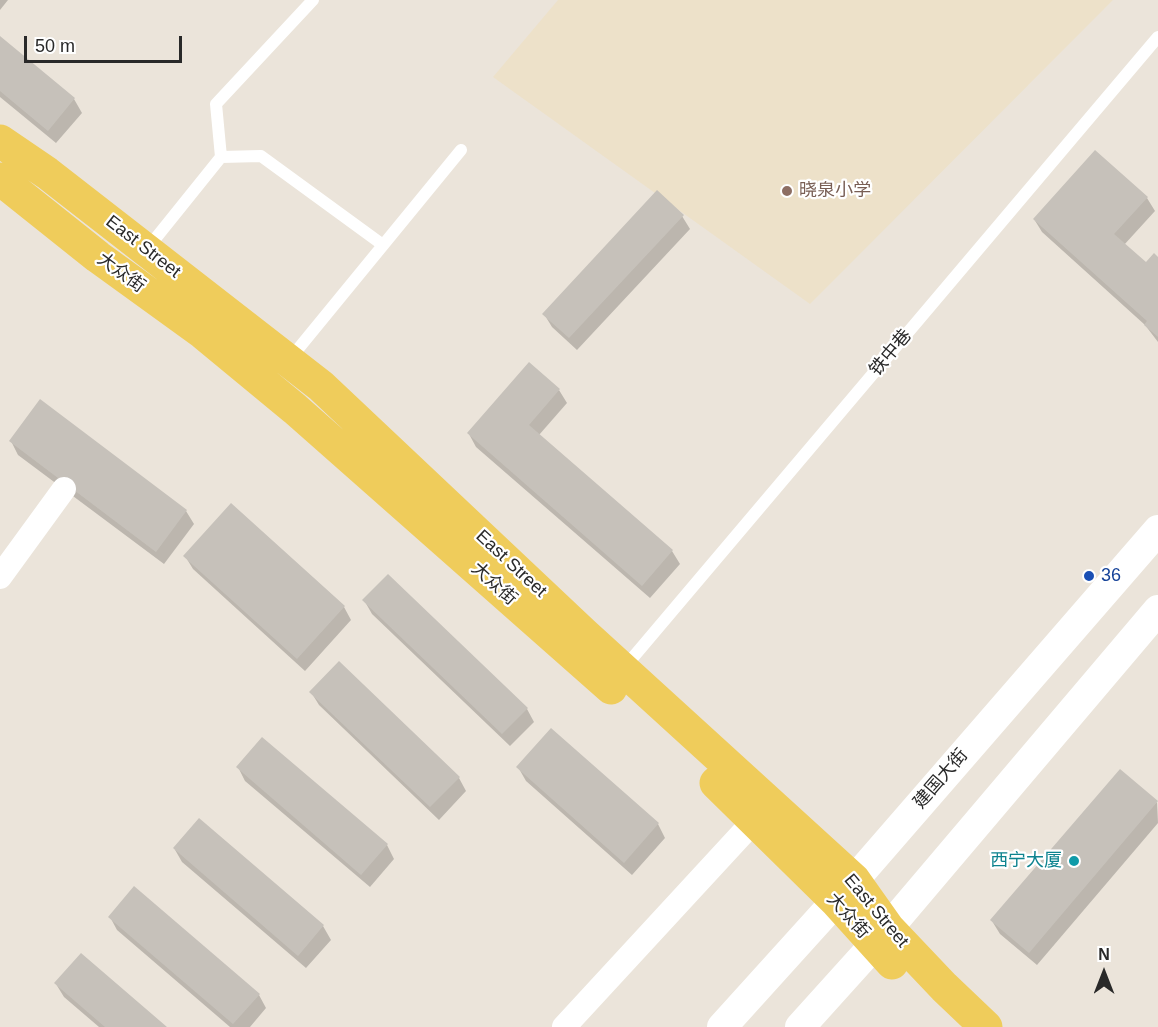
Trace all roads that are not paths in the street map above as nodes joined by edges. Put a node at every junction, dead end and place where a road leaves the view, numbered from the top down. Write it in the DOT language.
graph roads {
  1 [pos="313,0"];
  2 [pos="1158,37"];
  3 [pos="0,141"];
  4 [pos="461,150"];
  5 [pos="221,157"];
  6 [pos="0,179"];
  7 [pos="383,245"];
  8 [pos="147,250"];
  9 [pos="288,361"];
  10 [pos="64,489"];
  11 [pos="1158,530"];
  12 [pos="0,577"];
  13 [pos="1158,610"];
  14 [pos="624,669"];
  15 [pos="754,821"];
  16 [pos="845,890"];
  17 [pos="881,936"];
  18 [pos="564,1027"];
  19 [pos="722,1027"];
  20 [pos="800,1027"];
  21 [pos="954,1027"];
  22 [pos="986,1027"];
  1 -- 5 [label="lane"];
  2 -- 14 [label="lane, 铁中巷"];
  3 -- 8 [label="main road, East Street"];
  4 -- 7 [label="lane"];
  5 -- 7 [label="lane"];
  5 -- 8 [label="lane"];
  6 -- 15 [label="main road, 大众街"];
  7 -- 9 [label="lane"];
  8 -- 9 [label="main road, East Street"];
  9 -- 14 [label="main road, East Street"];
  10 -- 12 [label="street"];
  11 -- 16 [label="street, 建国大街"];
  13 -- 17 [label="street"];
  14 -- 16 [label="main road, East Street"];
  15 -- 16 [label="main road, 大众街"];
  15 -- 18 [label="street"];
  16 -- 17 [label="main road, East Street"];
  16 -- 19 [label="street, 建国大街"];
  17 -- 20 [label="street"];
  17 -- 21 [label="main road, 大众街"];
  17 -- 22 [label="main road, East Street"];
}
